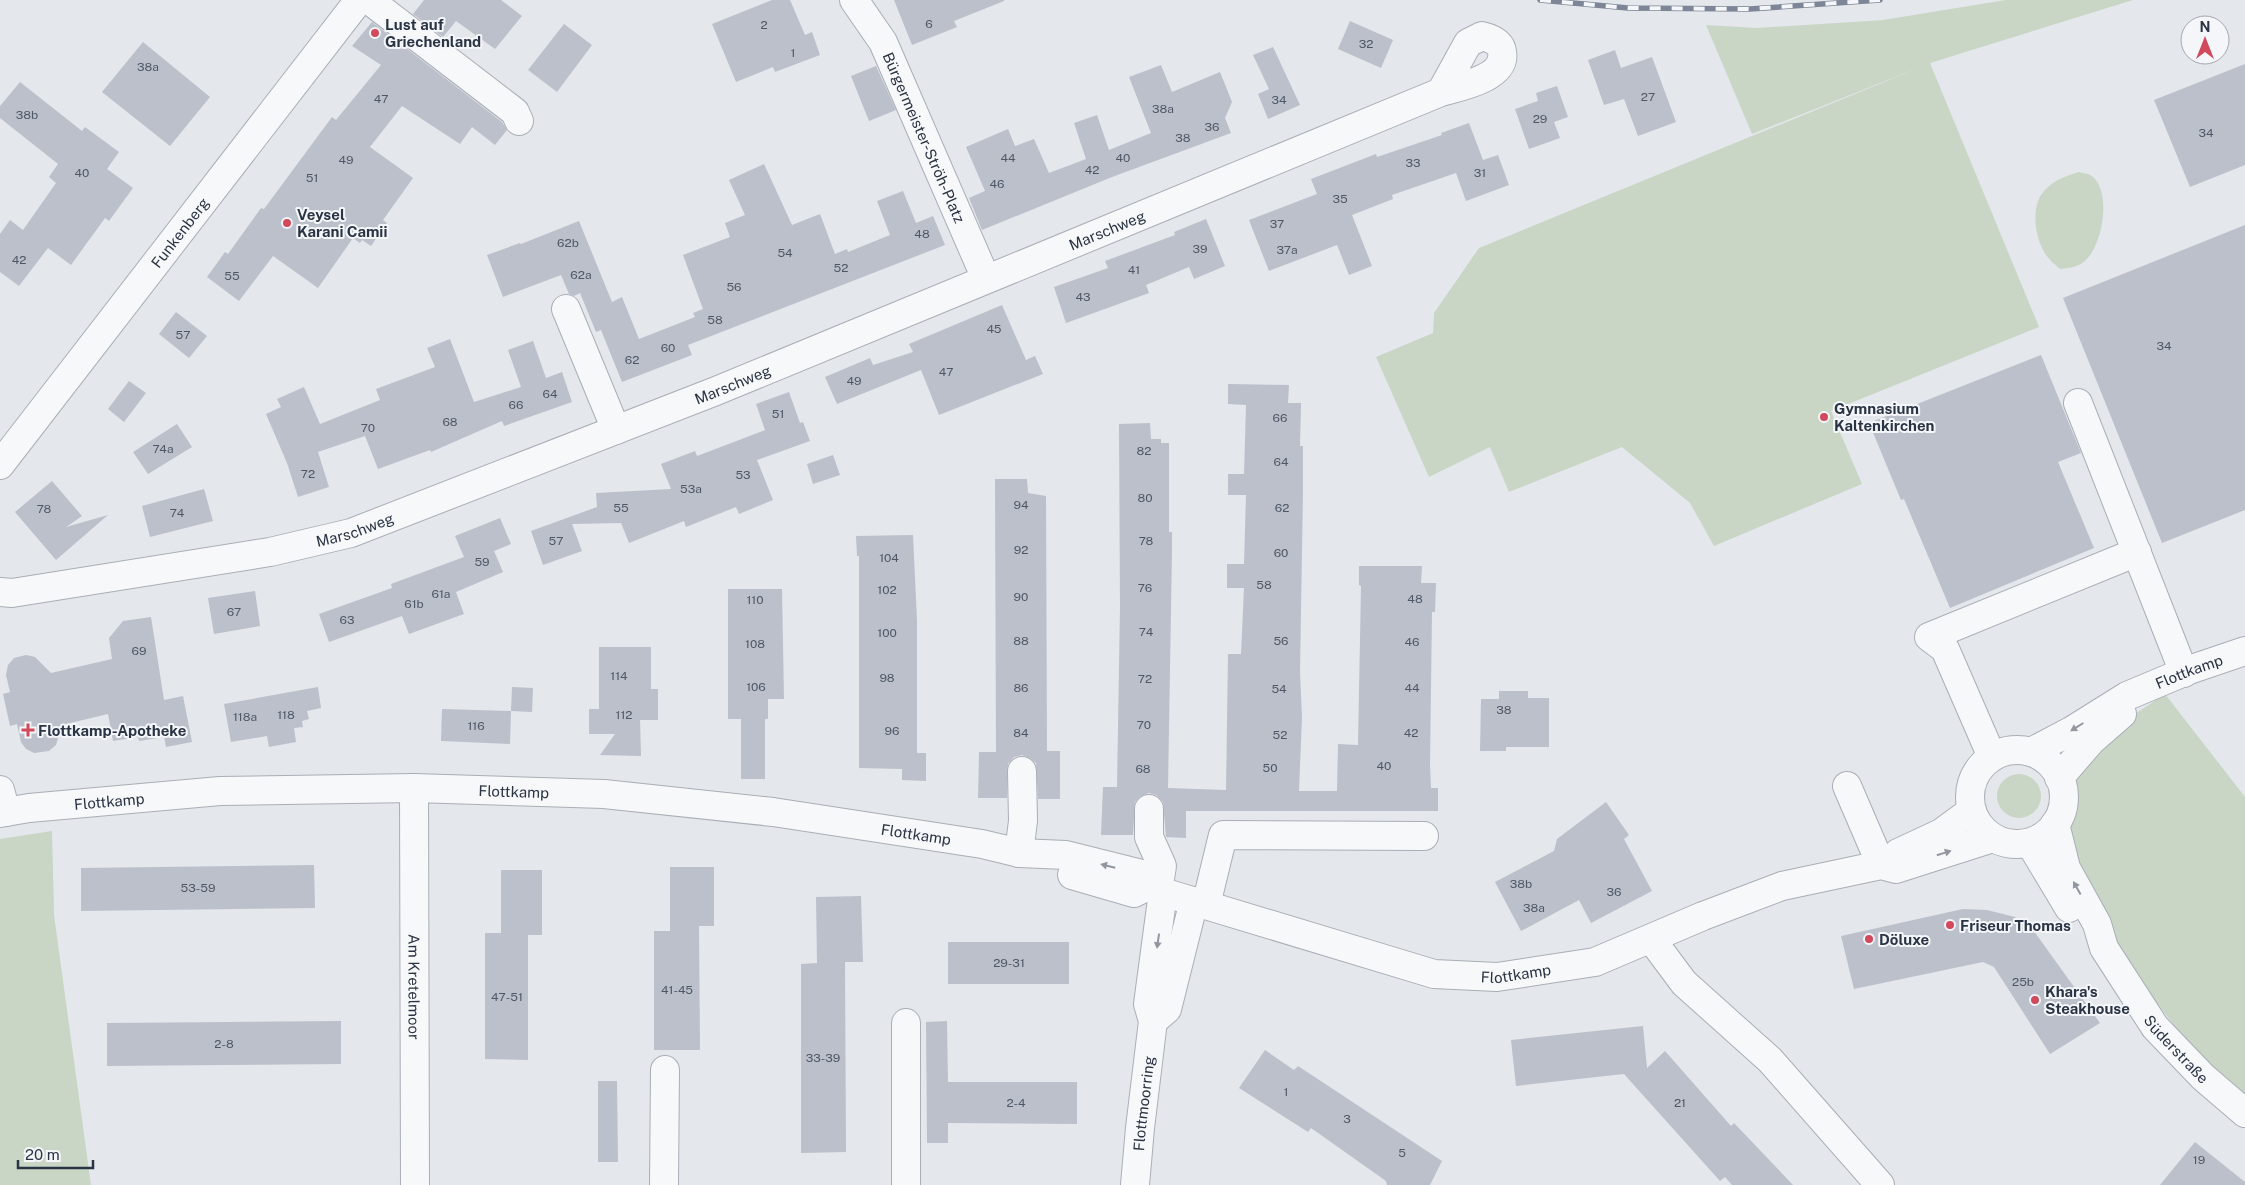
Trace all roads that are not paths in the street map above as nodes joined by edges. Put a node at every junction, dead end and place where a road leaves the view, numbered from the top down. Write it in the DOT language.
graph roads {
  1 [pos="358,0"];
  2 [pos="369,0"];
  3 [pos="854,0"];
  4 [pos="1441,92"];
  5 [pos="519,121"];
  6 [pos="986,279"];
  7 [pos="566,309"];
  8 [pos="2078,403"];
  9 [pos="616,430"];
  10 [pos="0,466"];
  11 [pos="2137,552"];
  12 [pos="0,592"];
  13 [pos="2245,651"];
  14 [pos="2184,673"];
  15 [pos="2133,693"];
  16 [pos="2031,752"];
  17 [pos="1992,757"];
  18 [pos="1022,772"];
  19 [pos="2059,778"];
  20 [pos="1847,786"];
  21 [pos="414,788"];
  22 [pos="2,805"];
  23 [pos="1149,809"];
  24 [pos="1971,811"];
  25 [pos="2055,824"];
  26 [pos="1424,836"];
  27 [pos="1993,838"];
  28 [pos="2030,843"];
  29 [pos="1019,853"];
  30 [pos="1881,866"];
  31 [pos="1156,890"];
  32 [pos="1200,903"];
  33 [pos="1652,940"];
  34 [pos="2104,948"];
  35 [pos="1153,1022"];
  36 [pos="906,1023"];
  37 [pos="664,1070"];
  38 [pos="2245,1113"];
  39 [pos="415,1185"];
  40 [pos="664,1185"];
  41 [pos="906,1185"];
  42 [pos="1136,1185"];
  43 [pos="1880,1185"];
  1 -- 10 [label="street, Funkenberg"];
  2 -- 5 [label="street"];
  3 -- 6 [label="street, Bürgermeister-Ströh-Platz"];
  4 -- 6 [label="street, Marschweg"];
  6 -- 9 [label="street, Marschweg"];
  7 -- 9 [label="street"];
  8 -- 11 [label="street"];
  9 -- 12 [label="street, Marschweg"];
  11 -- 14 [label="street"];
  11 -- 17 [label="street"];
  13 -- 14 [label="street, Flottkamp"];
  14 -- 15 [label="street, Flottkamp"];
  15 -- 16 [label="street, Flottkamp, one-way"];
  15 -- 19 [label="street"];
  16 -- 17 [label="street, Flottkamp"];
  16 -- 19 [label="street"];
  17 -- 24 [label="street"];
  18 -- 29 [label="street"];
  19 -- 25 [label="street"];
  20 -- 30 [label="street"];
  21 -- 22 [label="street, Flottkamp"];
  21 -- 29 [label="street, Flottkamp"];
  21 -- 39 [label="street, Am Kretelmoor"];
  23 -- 31 [label="street, Flottmoorring"];
  24 -- 27 [label="street"];
  24 -- 30 [label="street, Flottkamp"];
  25 -- 28 [label="street"];
  34 -- 25 [label="street, Süderstraße, one-way"];
  26 -- 32 [label="street"];
  27 -- 28 [label="street"];
  30 -- 27 [label="street, Flottkamp, one-way"];
  28 -- 34 [label="street, Süderstraße"];
  29 -- 31 [label="street, Flottkamp"];
  30 -- 33 [label="street, Flottkamp"];
  31 -- 32 [label="street, Flottkamp"];
  31 -- 35 [label="street, Flottmoorring, one-way"];
  32 -- 33 [label="street, Flottkamp"];
  32 -- 35 [label="street"];
  33 -- 43 [label="street"];
  34 -- 38 [label="street, Süderstraße"];
  35 -- 42 [label="street, Flottmoorring"];
  36 -- 41 [label="street"];
  37 -- 40 [label="street"];
}
